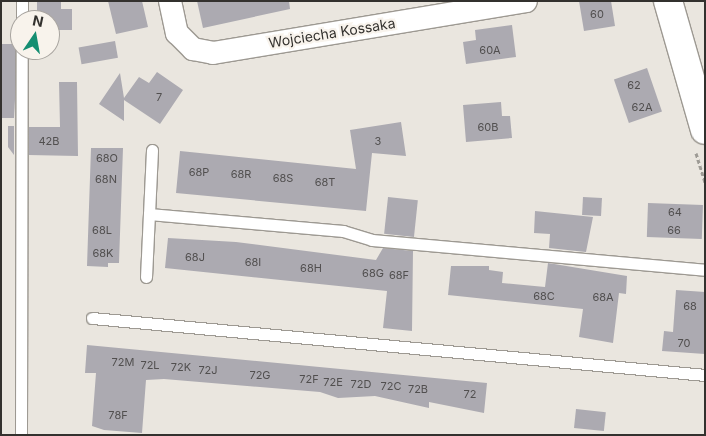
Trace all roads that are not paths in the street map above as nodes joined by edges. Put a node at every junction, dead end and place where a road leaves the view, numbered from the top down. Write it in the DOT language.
graph roads {
  1 [pos="170,1"];
  2 [pos="526,1"];
  3 [pos="668,1"];
  4 [pos="22,60"];
  5 [pos="705,130"];
  6 [pos="152,150"];
  7 [pos="149,214"];
  8 [pos="705,270"];
  9 [pos="146,277"];
  10 [pos="92,318"];
  11 [pos="705,375"];
  12 [pos="21,435"];
  1 -- 2 [label="street, Wojciecha Kossaka"];
  3 -- 5 [label="street"];
  4 -- 12 [label="lane"];
  6 -- 7 [label="lane"];
  7 -- 8 [label="lane"];
  7 -- 9 [label="lane"];
  10 -- 11 [label="lane"];
}
